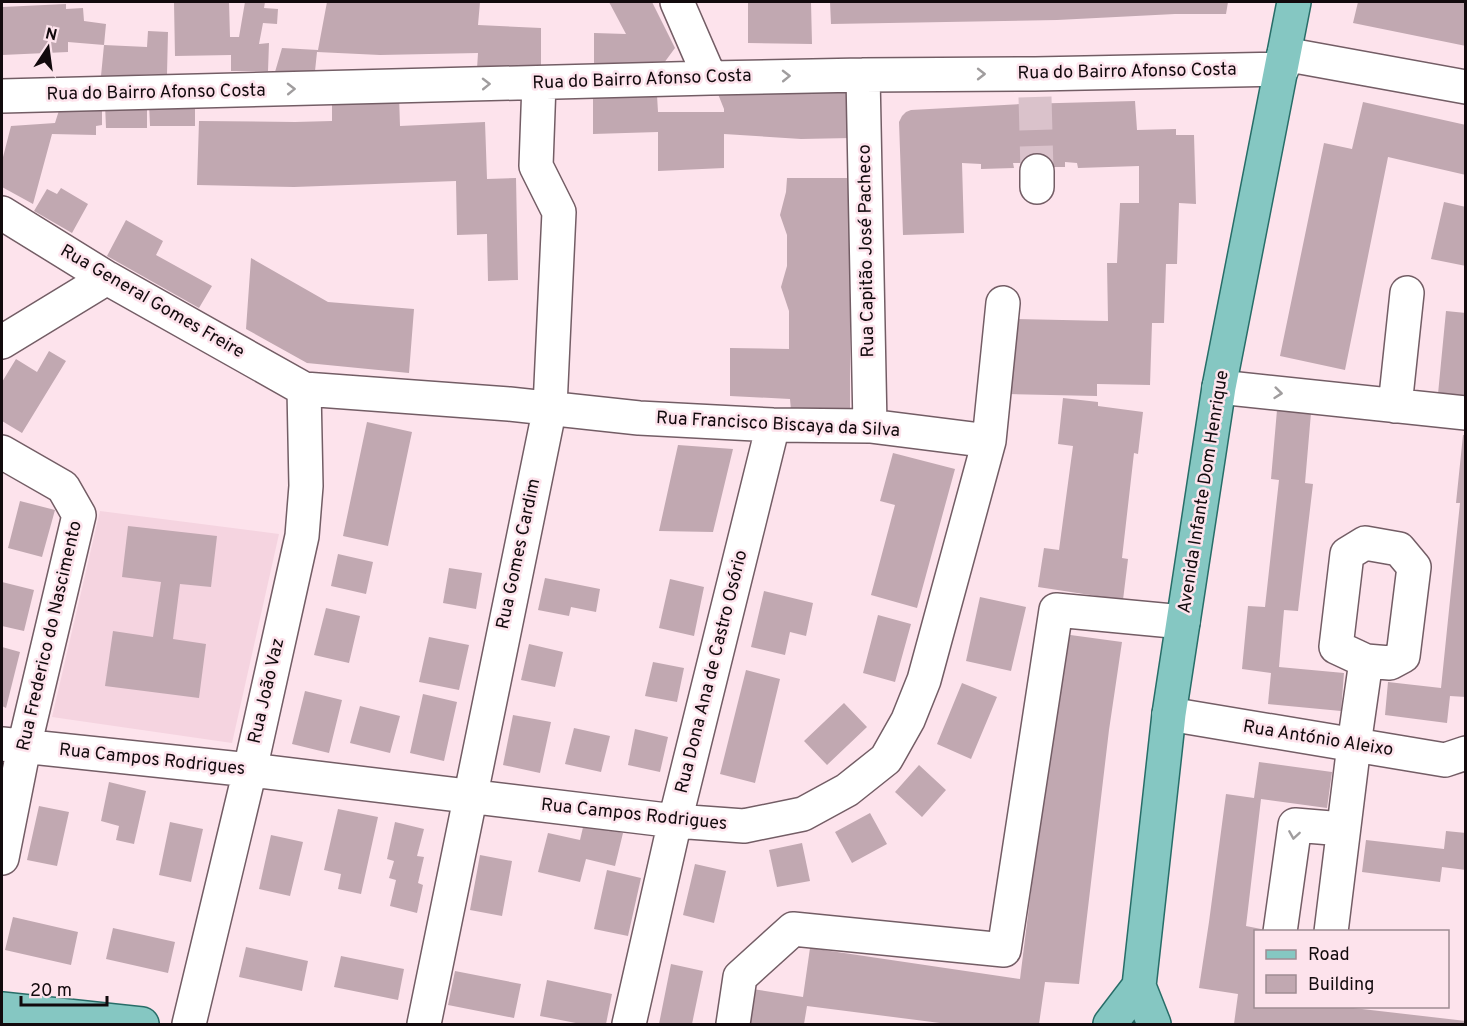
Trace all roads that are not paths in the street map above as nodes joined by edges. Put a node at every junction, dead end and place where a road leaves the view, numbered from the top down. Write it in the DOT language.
graph roads {
  1 [pos="677,2"];
  2 [pos="1294,2"];
  3 [pos="1283,61"];
  4 [pos="863,75"];
  5 [pos="710,78"];
  6 [pos="538,83"];
  7 [pos="1466,87"];
  8 [pos="2,96"];
  9 [pos="2,213"];
  10 [pos="107,278"];
  11 [pos="1407,293"];
  12 [pos="1003,303"];
  13 [pos="2,342"];
  14 [pos="1219,387"];
  15 [pos="304,389"];
  16 [pos="1395,406"];
  17 [pos="550,407"];
  18 [pos="1466,413"];
  19 [pos="773,424"];
  20 [pos="870,426"];
  21 [pos="989,441"];
  22 [pos="2,452"];
  23 [pos="1183,622"];
  24 [pos="1366,661"];
  25 [pos="1169,714"];
  26 [pos="13,745"];
  27 [pos="1354,745"];
  28 [pos="1466,753"];
  29 [pos="249,770"];
  30 [pos="469,796"];
  31 [pos="675,821"];
  32 [pos="1343,829"];
  33 [pos="2,858"];
  34 [pos="1281,930"];
  35 [pos="1331,930"];
  36 [pos="1140,986"];
  37 [pos="2,1009"];
  38 [pos="142,1024"];
  39 [pos="189,1024"];
  40 [pos="424,1024"];
  41 [pos="630,1024"];
  42 [pos="733,1024"];
  43 [pos="1110,1024"];
  44 [pos="1154,1024"];
  1 -- 5 [label="street"];
  2 -- 3 [label="main road, Avenida Infante Dom Henrique"];
  4 -- 3 [label="street, Rua do Bairro Afonso Costa, one-way"];
  3 -- 7 [label="street, Rua do Bairro Afonso Costa"];
  3 -- 14 [label="main road, Avenida Infante Dom Henrique"];
  5 -- 4 [label="street, Rua do Bairro Afonso Costa, one-way"];
  4 -- 20 [label="street, Rua Capitão José Pacheco"];
  5 -- 6 [label="street, Rua do Bairro Afonso Costa"];
  8 -- 6 [label="street, Rua do Bairro Afonso Costa, one-way"];
  6 -- 17 [label="street, Rua Gomes Cardim"];
  9 -- 10 [label="street, Rua General Gomes Freire"];
  10 -- 13 [label="street"];
  10 -- 15 [label="street, Rua General Gomes Freire"];
  11 -- 16 [label="street"];
  12 -- 21 [label="street, Rua Campos Rodrigues"];
  14 -- 16 [label="street, one-way"];
  14 -- 23 [label="main road, Avenida Infante Dom Henrique"];
  15 -- 17 [label="street, Rua Francisco Biscaya da Silva"];
  15 -- 29 [label="street, Rua João Vaz"];
  16 -- 18 [label="street"];
  17 -- 19 [label="street, Rua Francisco Biscaya da Silva"];
  17 -- 30 [label="street, Rua Gomes Cardim"];
  19 -- 20 [label="street, Rua Francisco Biscaya da Silva"];
  19 -- 31 [label="street, Rua Dona Ana de Castro Osório"];
  20 -- 21 [label="street, Rua Francisco Biscaya da Silva"];
  21 -- 31 [label="street, Rua Campos Rodrigues"];
  22 -- 26 [label="street, Rua Frederico do Nascimento"];
  23 -- 25 [label="main road, Avenida Infante Dom Henrique"];
  23 -- 42 [label="street"];
  24 -- 27 [label="street"];
  25 -- 27 [label="street, Rua António Aleixo"];
  25 -- 36 [label="main road, Avenida Infante Dom Henrique"];
  26 -- 29 [label="street, Rua Campos Rodrigues"];
  26 -- 33 [label="street, Rua Frederico do Nascimento"];
  27 -- 28 [label="street, Rua António Aleixo"];
  27 -- 32 [label="street"];
  29 -- 30 [label="street, Rua Campos Rodrigues"];
  29 -- 39 [label="street, Rua João Vaz"];
  30 -- 31 [label="street, Rua Campos Rodrigues"];
  30 -- 40 [label="street, Rua Gomes Cardim"];
  31 -- 41 [label="street, Rua Dona Ana de Castro Osório"];
  32 -- 34 [label="street, one-way"];
  32 -- 35 [label="street"];
  36 -- 43 [label="main road"];
  36 -- 44 [label="main road, Avenida Infante Dom Henrique"];
  37 -- 38 [label="main road"];
}
